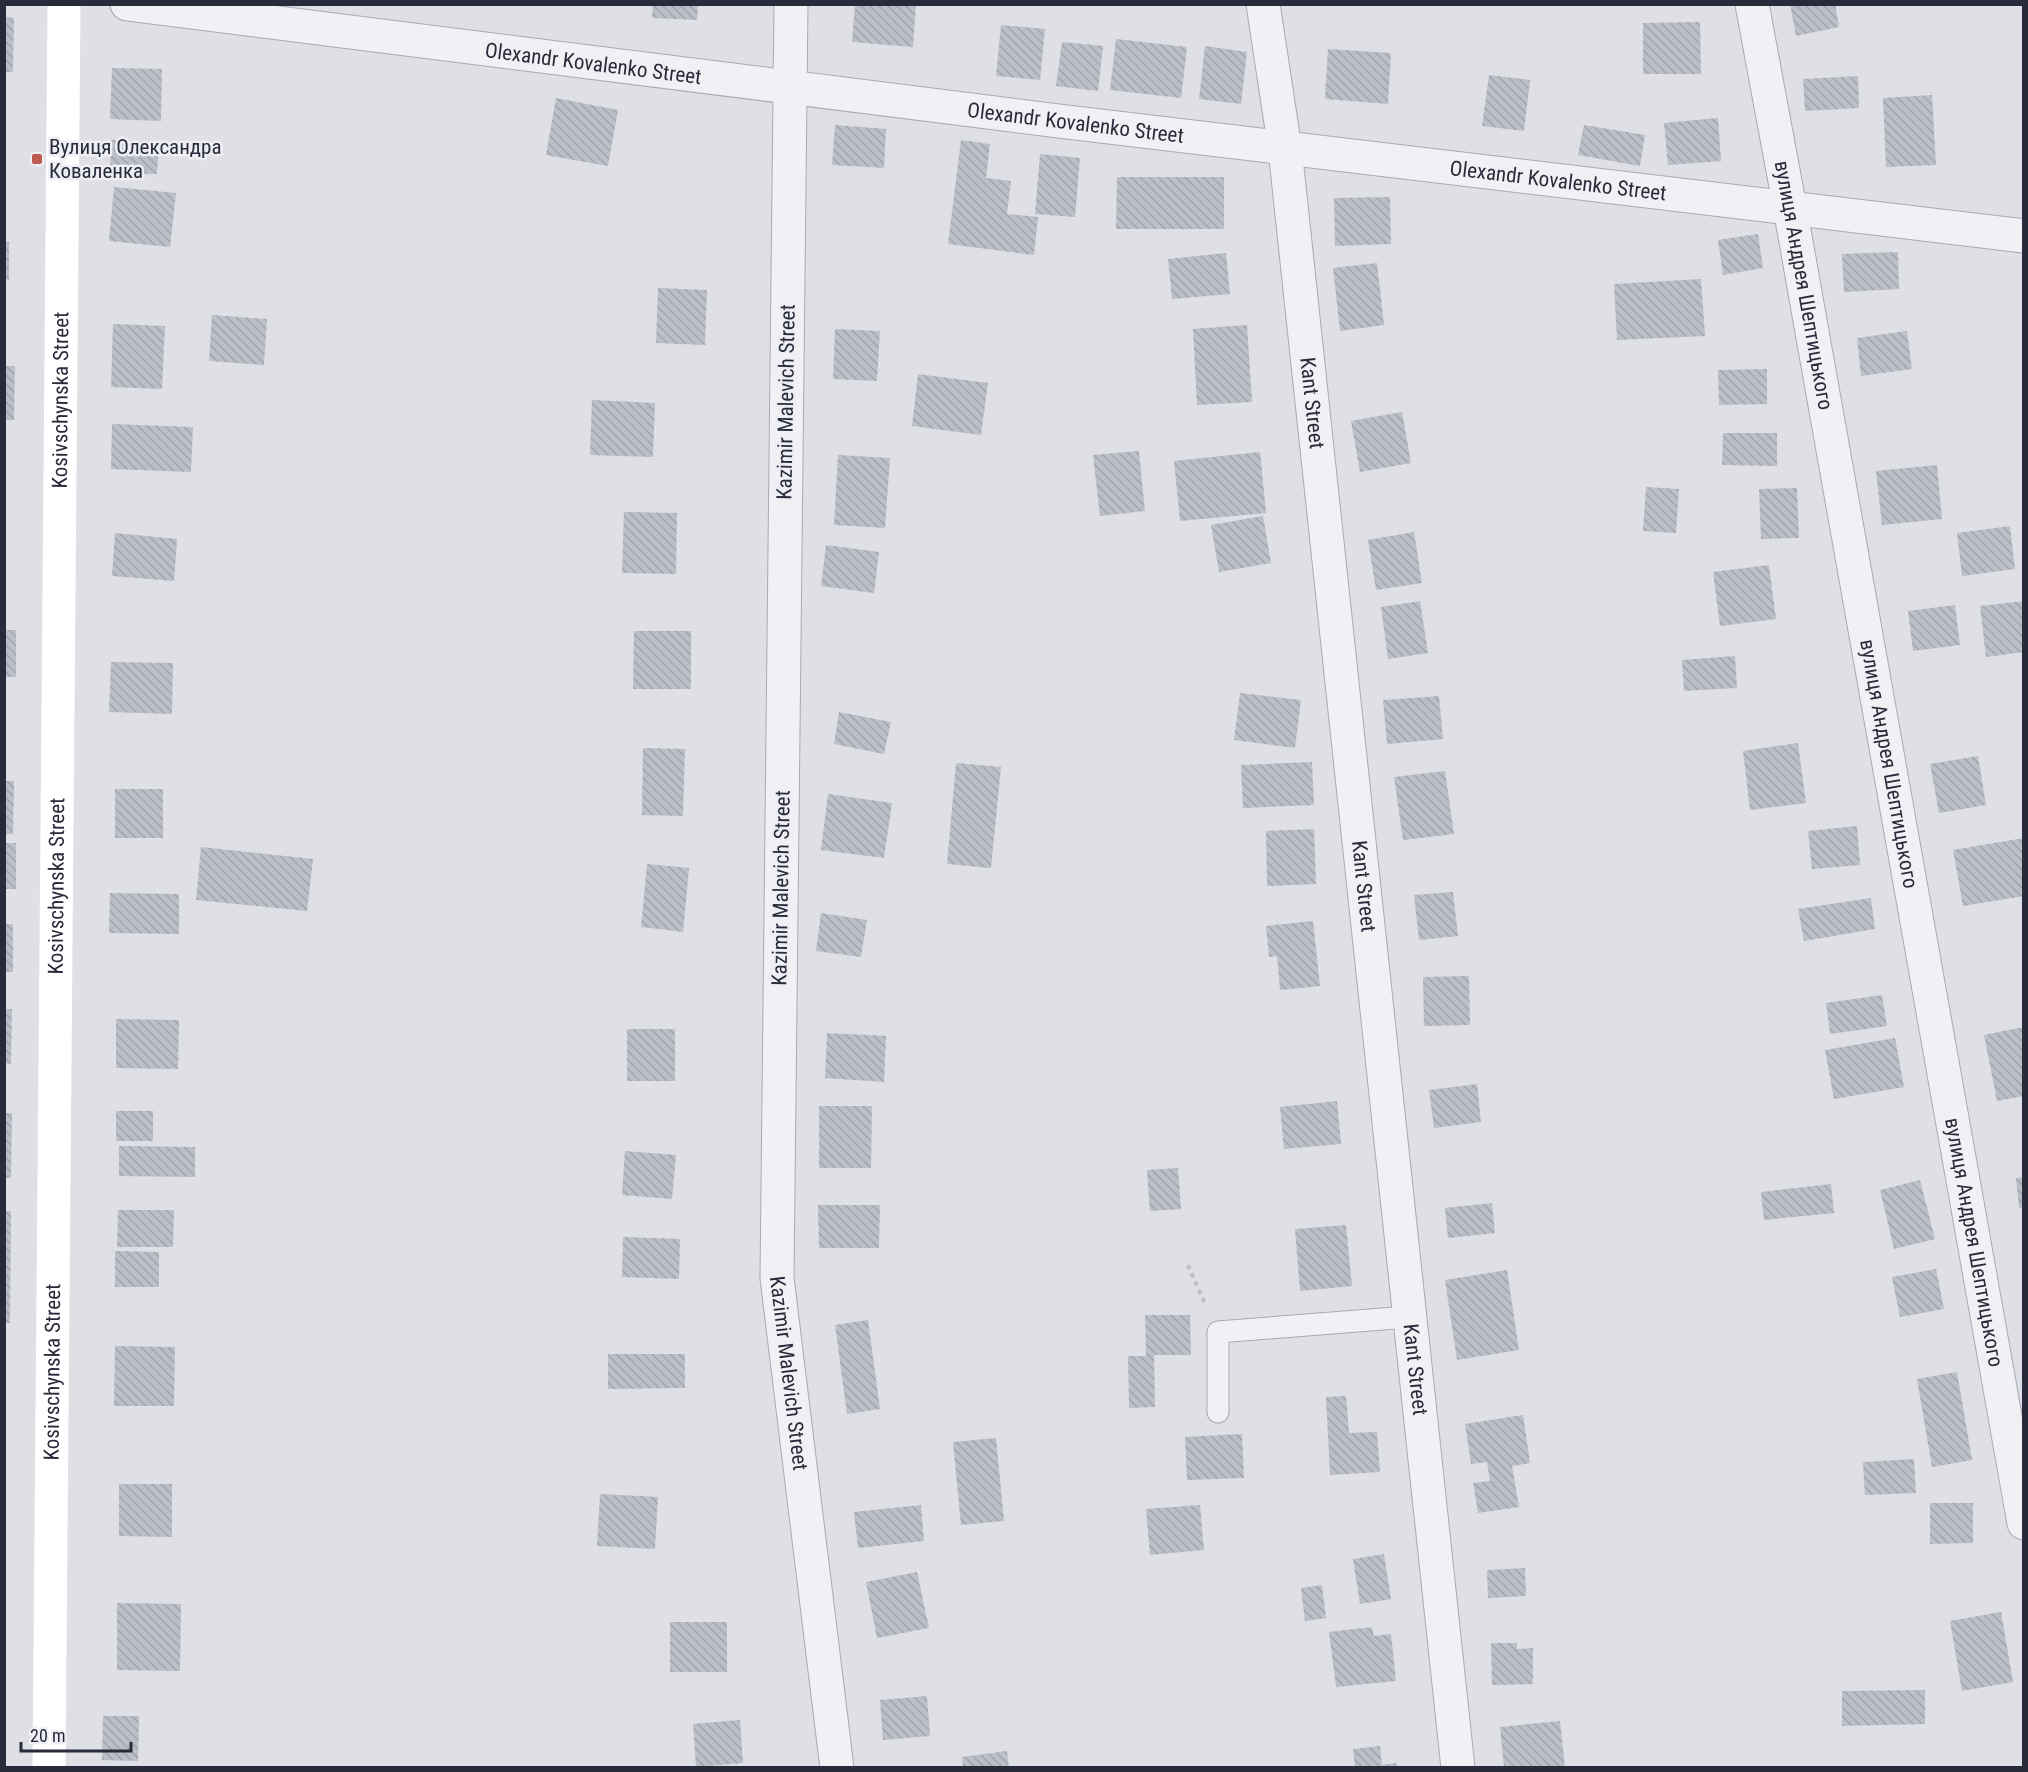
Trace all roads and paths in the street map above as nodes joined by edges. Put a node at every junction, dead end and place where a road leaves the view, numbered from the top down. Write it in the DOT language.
graph roads {
  1 [pos="64,4"];
  2 [pos="127,4"];
  3 [pos="791,4"];
  4 [pos="1263,4"];
  5 [pos="1752,4"];
  6 [pos="790,88"];
  7 [pos="1285,149"];
  8 [pos="1790,208"];
  9 [pos="2024,236"];
  10 [pos="1188,1265"];
  11 [pos="1408,1317"];
  12 [pos="1218,1332"];
  13 [pos="1218,1412"];
  14 [pos="2024,1523"];
  15 [pos="49,1767"];
  16 [pos="837,1767"];
  17 [pos="1458,1767"];
  1 -- 15 [label="street, Kosivschynska Street"];
  2 -- 6 [label="street, Olexandr Kovalenko Street"];
  3 -- 6 [label="street, Kazimir Malevich Street"];
  4 -- 7 [label="street, Kant Street"];
  5 -- 8 [label="street, вулиця Андрея Шептицького"];
  6 -- 7 [label="street, Olexandr Kovalenko Street"];
  6 -- 16 [label="street, Kazimir Malevich Street"];
  7 -- 8 [label="street, Olexandr Kovalenko Street"];
  7 -- 11 [label="street, Kant Street"];
  8 -- 9 [label="street, Olexandr Kovalenko Street"];
  8 -- 14 [label="street, вулиця Андрея Шептицького"];
  10 -- 12 [label="path"];
  11 -- 12 [label="lane"];
  11 -- 17 [label="street, Kant Street"];
  12 -- 13 [label="lane"];
}
